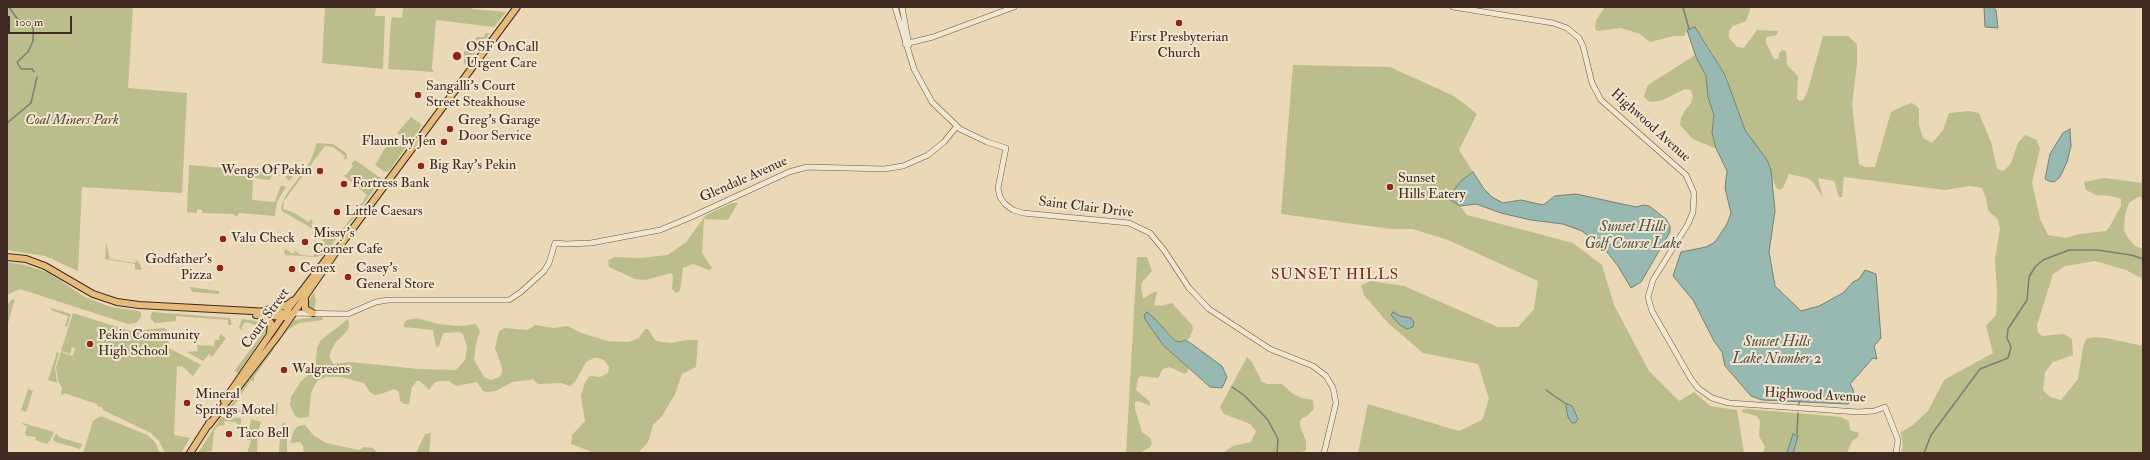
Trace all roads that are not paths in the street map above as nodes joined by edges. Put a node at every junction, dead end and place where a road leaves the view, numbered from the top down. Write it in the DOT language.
graph roads {
  1 [pos="517,7"];
  2 [pos="895,7"];
  3 [pos="902,7"];
  4 [pos="1014,7"];
  5 [pos="1453,7"];
  6 [pos="907,44"];
  7 [pos="957,126"];
  8 [pos="364,213"];
  9 [pos="7,256"];
  10 [pos="298,296"];
  11 [pos="305,298"];
  12 [pos="262,313"];
  13 [pos="313,313"];
  14 [pos="326,313"];
  15 [pos="288,315"];
  16 [pos="270,334"];
  17 [pos="208,425"];
  18 [pos="190,453"];
  19 [pos="1324,453"];
  20 [pos="1896,453"];
  1 -- 8 [label="main road, Court Street"];
  2 -- 6 [label="street"];
  3 -- 6 [label="street"];
  4 -- 6 [label="street"];
  5 -- 20 [label="street, Highwood Avenue"];
  6 -- 7 [label="street"];
  7 -- 14 [label="street, Glendale Avenue"];
  7 -- 19 [label="street, Saint Clair Drive"];
  8 -- 10 [label="main road, Court Street"];
  8 -- 11 [label="main road, Court Street"];
  9 -- 12 [label="main road"];
  10 -- 12 [label="main road"];
  10 -- 15 [label="main road, Court Street"];
  11 -- 13 [label="main road"];
  11 -- 15 [label="main road, Court Street"];
  12 -- 15 [label="main road"];
  12 -- 16 [label="main road"];
  13 -- 14 [label="street"];
  13 -- 15 [label="street"];
  14 -- 15 [label="street"];
  15 -- 16 [label="main road, Court Street"];
  15 -- 17 [label="main road, Court Street"];
  16 -- 17 [label="main road, Court Street"];
  17 -- 18 [label="main road, Court Street"];
}
